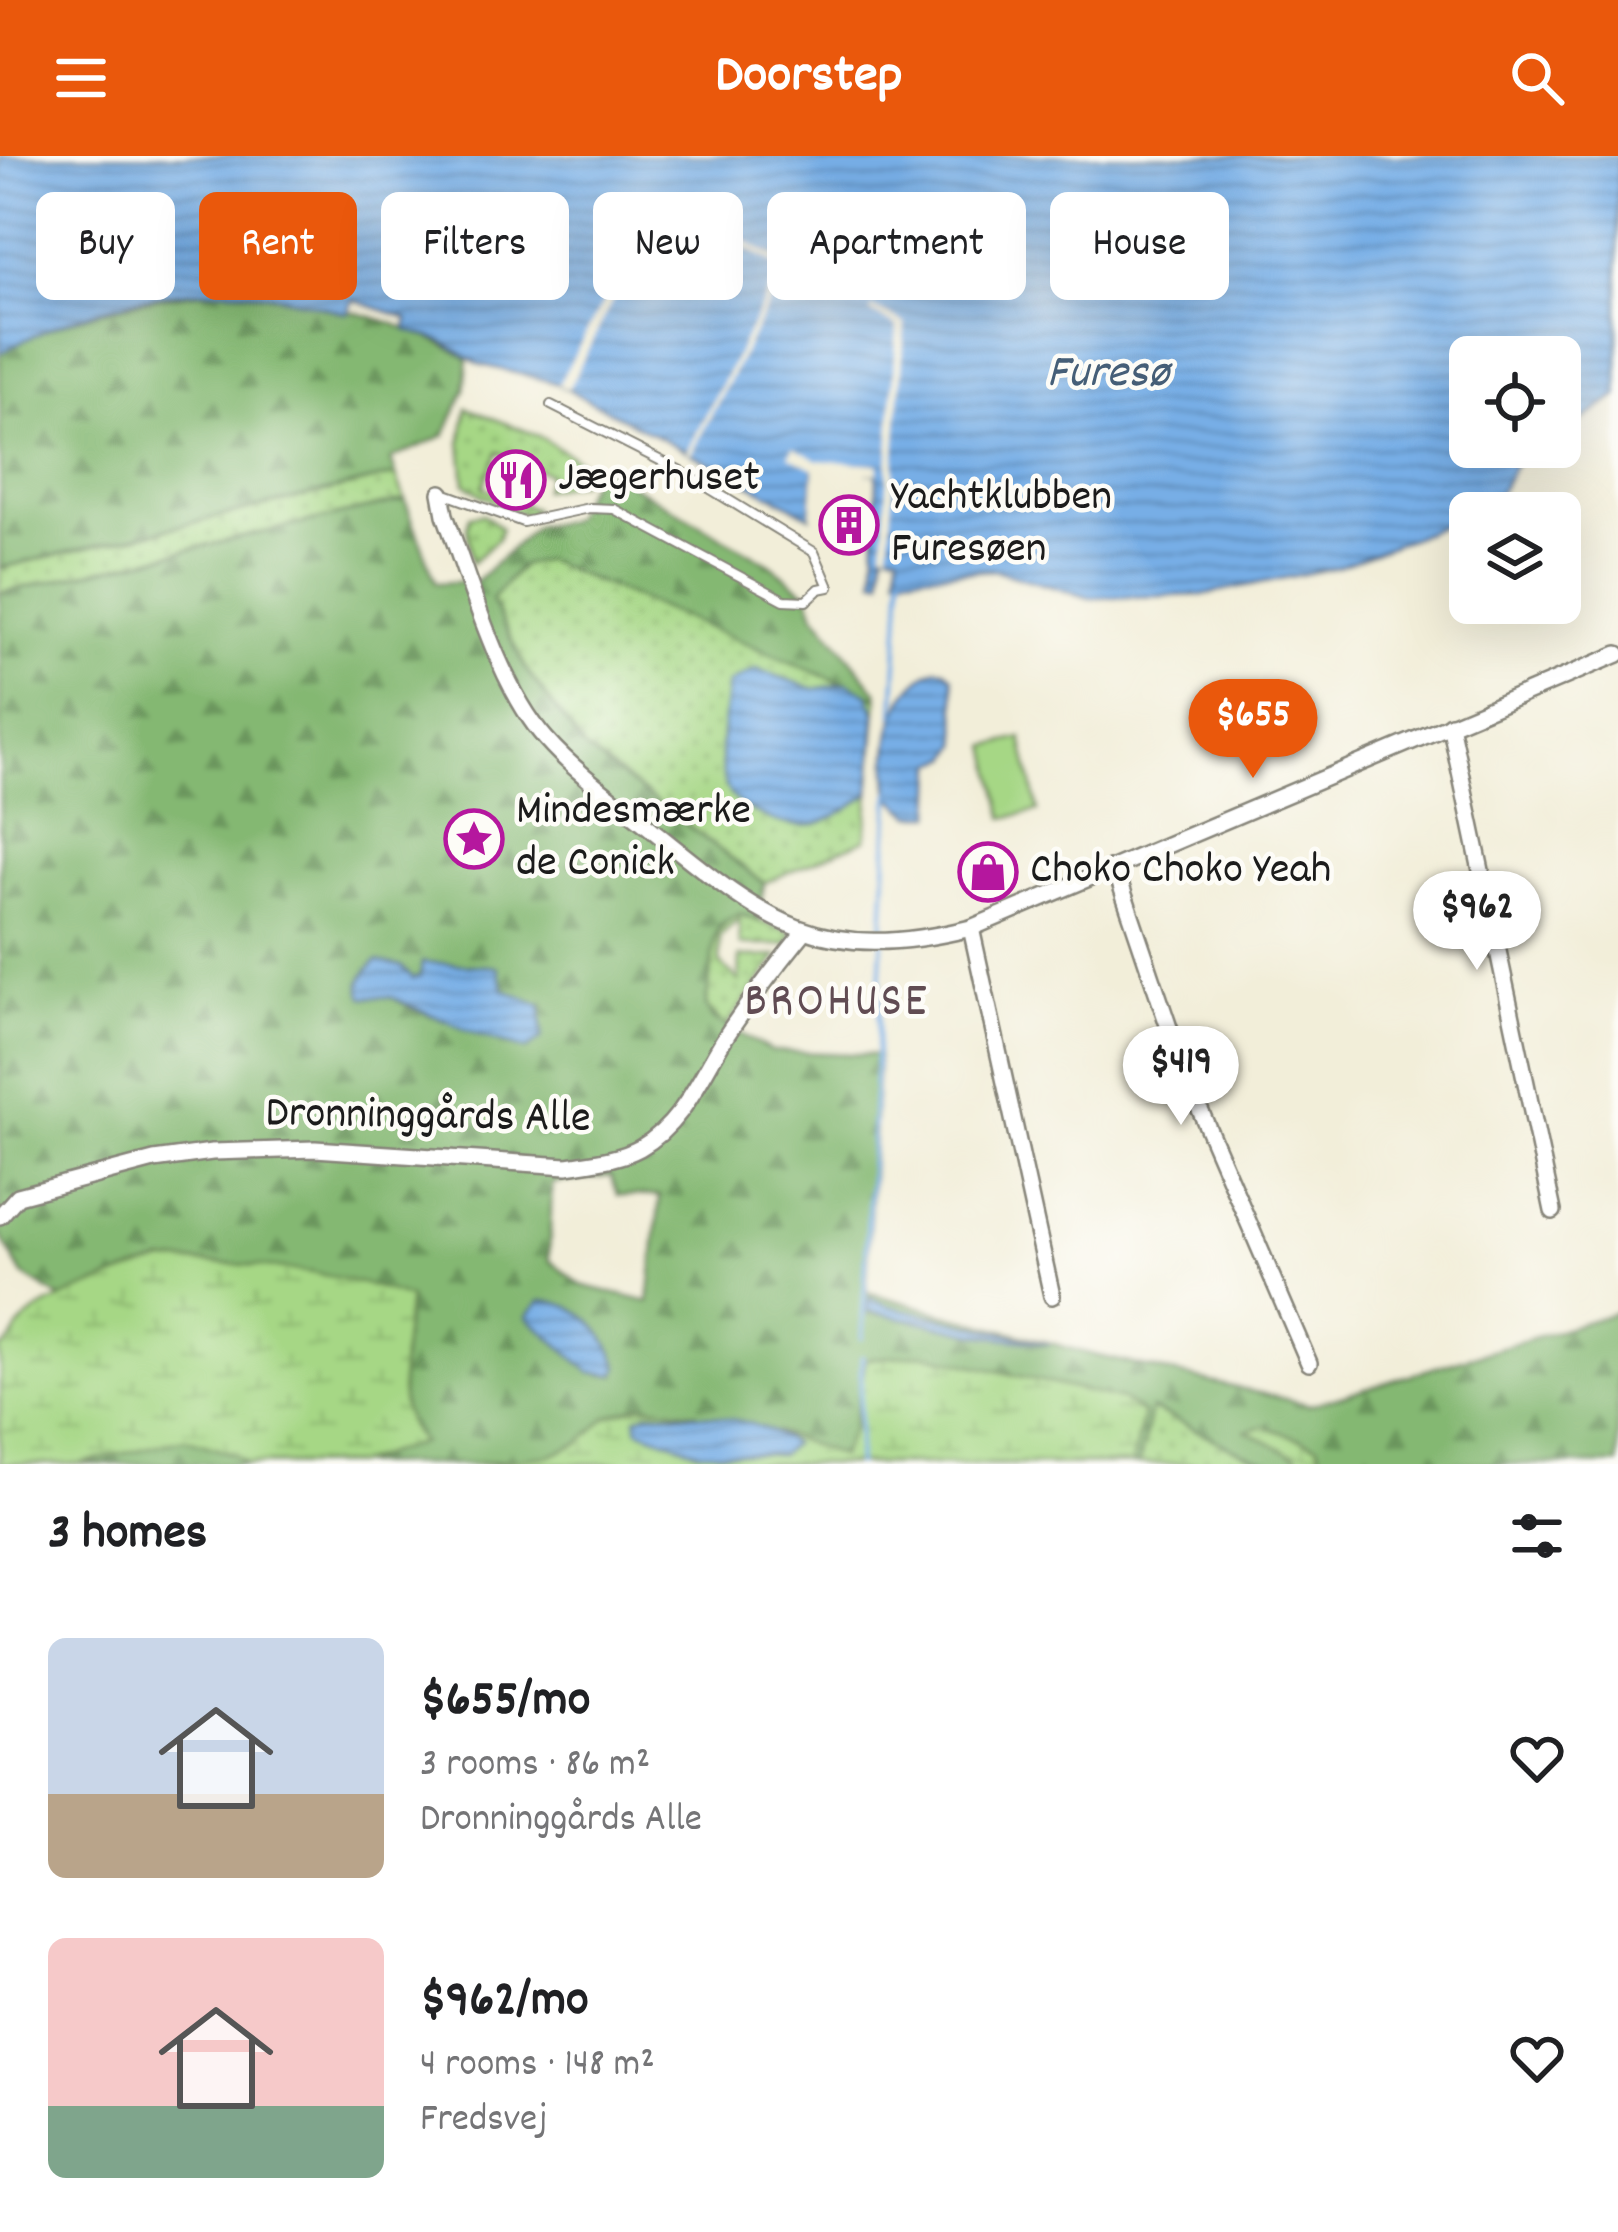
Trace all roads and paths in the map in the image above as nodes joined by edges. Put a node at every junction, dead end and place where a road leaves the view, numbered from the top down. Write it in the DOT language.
graph roads {
  1 [pos="551,405"];
  2 [pos="441,493"];
  3 [pos="1618,654"];
  4 [pos="1450,724"];
  5 [pos="1115,868"];
  6 [pos="971,928"];
  7 [pos="804,932"];
  8 [pos="0,1185"];
  9 [pos="18,1196"];
  10 [pos="1553,1211"];
  11 [pos="0,1216"];
  12 [pos="1052,1297"];
  13 [pos="1310,1363"];
  1 -- 2 [label="lane"];
  2 -- 7 [label="street"];
  3 -- 4 [label="street"];
  4 -- 5 [label="street"];
  4 -- 10 [label="street"];
  5 -- 6 [label="street"];
  5 -- 13 [label="street"];
  6 -- 7 [label="street"];
  6 -- 12 [label="street"];
  7 -- 9 [label="street, Dronninggårds Alle"];
  8 -- 9 [label="street"];
  9 -- 11 [label="street"];
}
